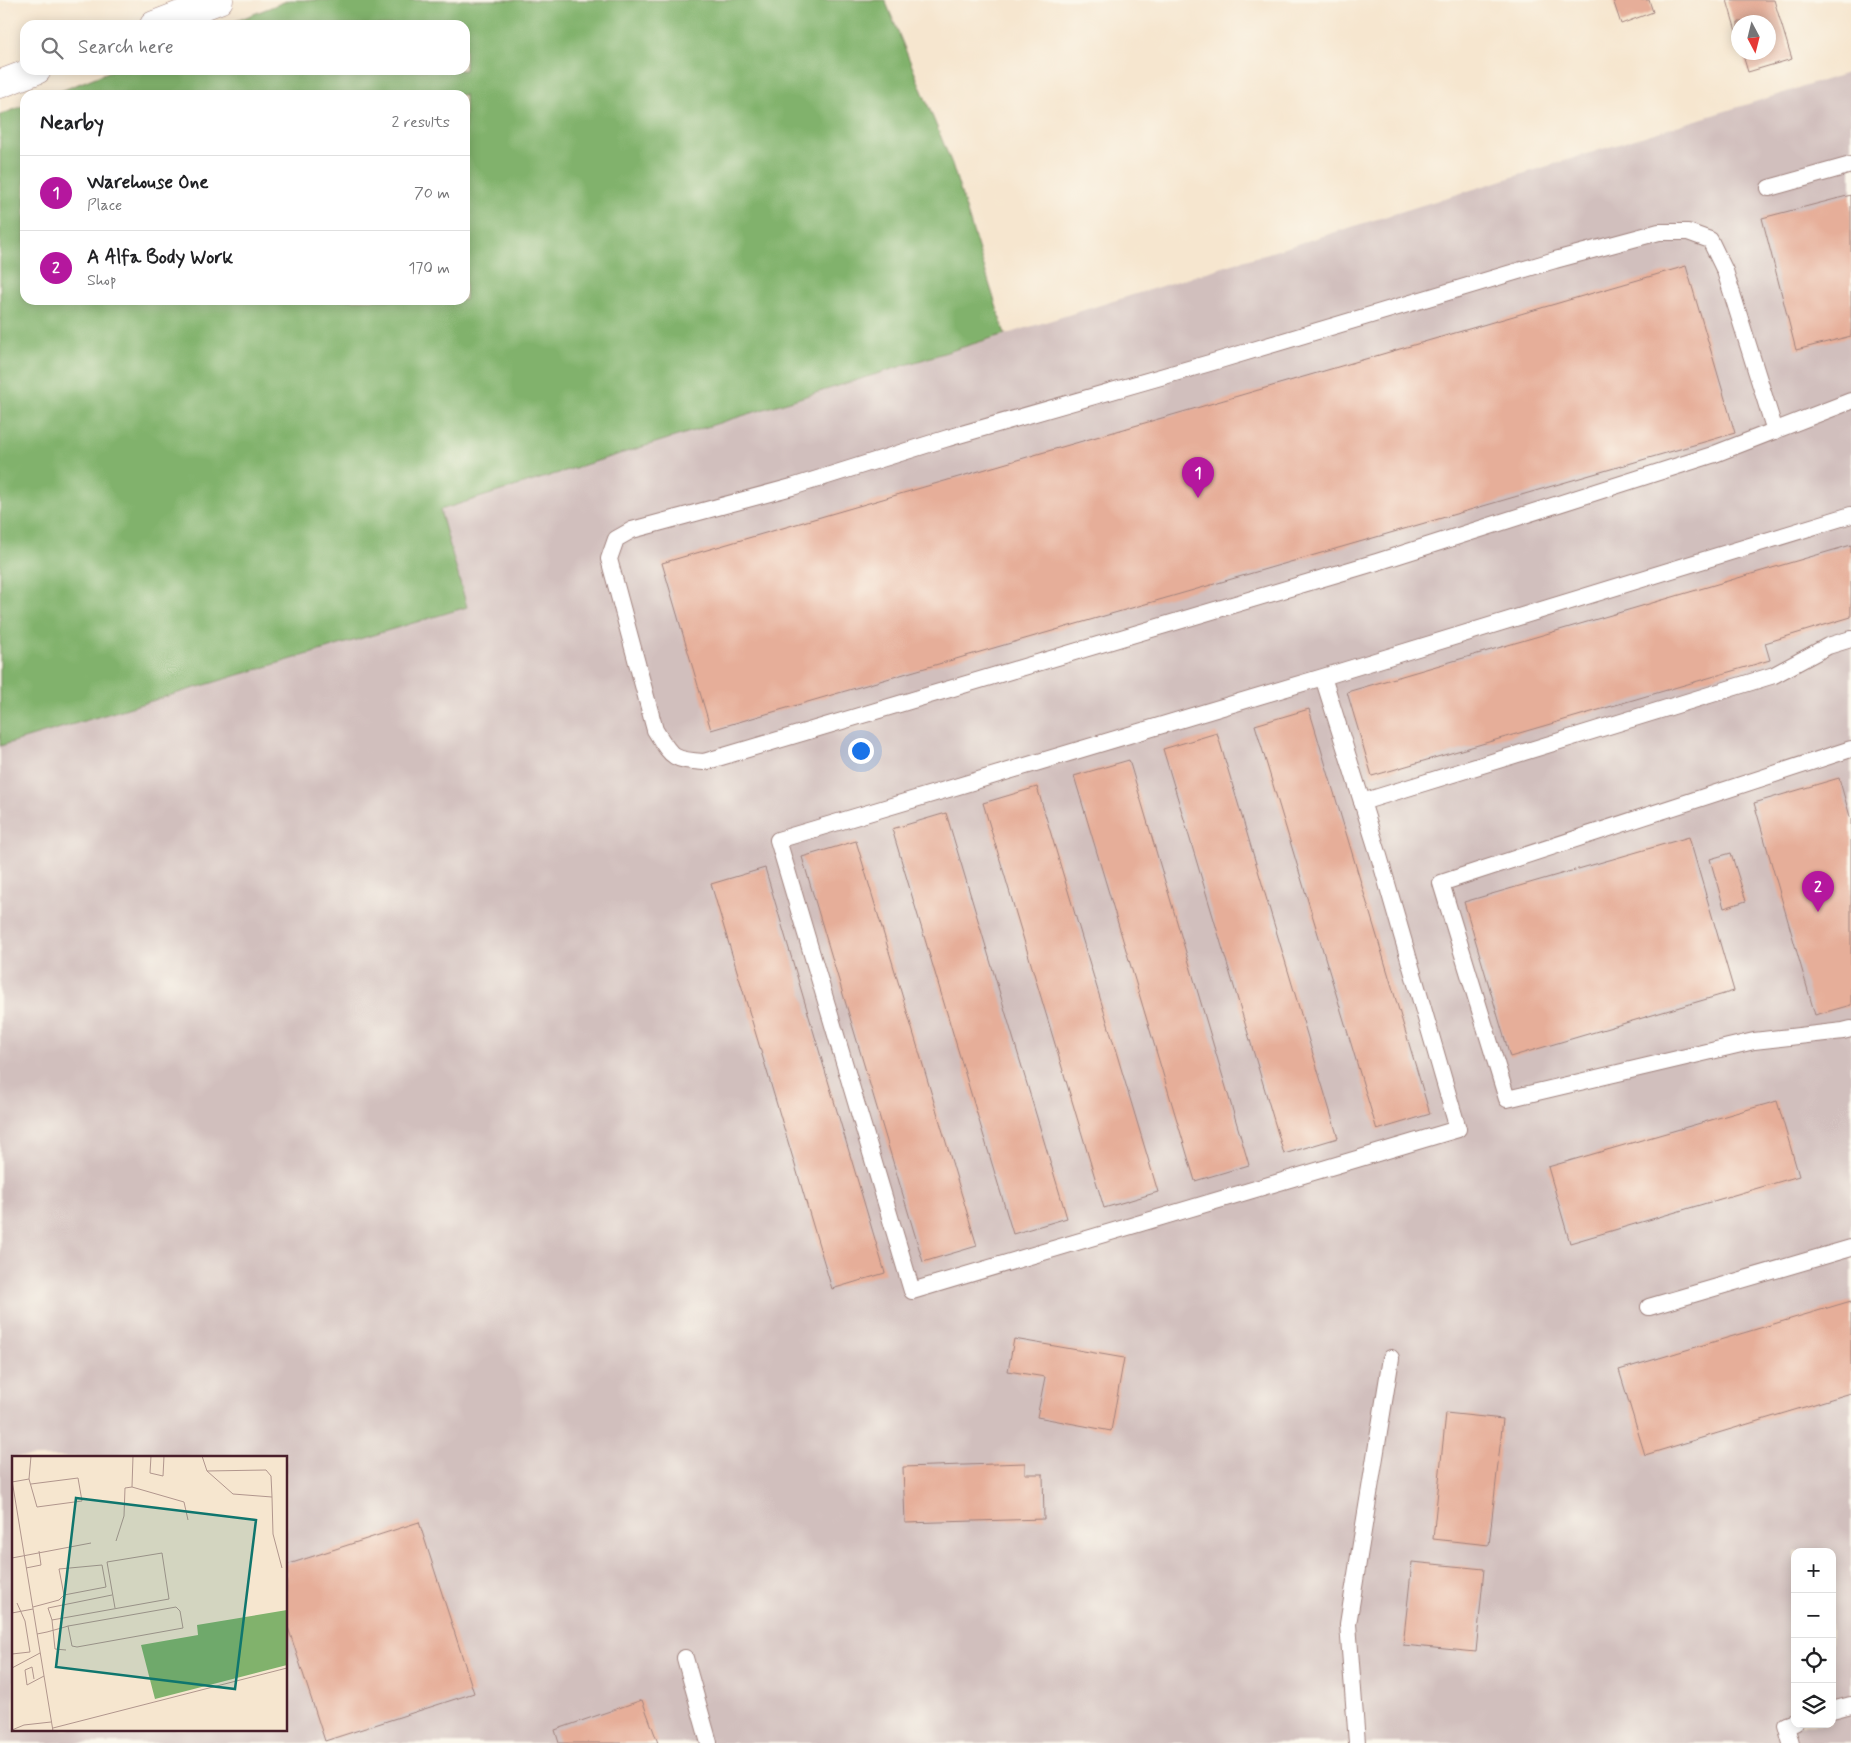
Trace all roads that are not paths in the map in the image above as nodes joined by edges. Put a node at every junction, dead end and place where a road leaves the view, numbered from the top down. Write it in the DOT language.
graph roads {
  1 [pos="219,0"];
  2 [pos="167,20"];
  3 [pos="24,75"];
  4 [pos="0,84"];
  5 [pos="1851,165"];
  6 [pos="1769,188"];
  7 [pos="1851,401"];
  8 [pos="1775,431"];
  9 [pos="1851,515"];
  10 [pos="1851,639"];
  11 [pos="1323,677"];
  12 [pos="1851,749"];
  13 [pos="1362,802"];
  14 [pos="1851,1029"];
  15 [pos="1851,1248"];
  16 [pos="1649,1307"];
  17 [pos="1391,1358"];
  18 [pos="685,1658"];
  19 [pos="1851,1705"];
  20 [pos="1836,1709"];
  21 [pos="1791,1723"];
  22 [pos="709,1743"];
  23 [pos="1357,1743"];
  24 [pos="1791,1743"];
  1 -- 2 [label="street"];
  3 -- 4 [label="street"];
  5 -- 6 [label="lane"];
  7 -- 8 [label="lane"];
  8 -- 8 [label="lane"];
  9 -- 11 [label="lane"];
  10 -- 13 [label="lane"];
  11 -- 13 [label="lane"];
  11 -- 13 [label="lane"];
  12 -- 14 [label="lane"];
  15 -- 16 [label="lane"];
  17 -- 23 [label="lane"];
  18 -- 22 [label="lane"];
  19 -- 20 [label="lane"];
  21 -- 24 [label="lane"];
}
